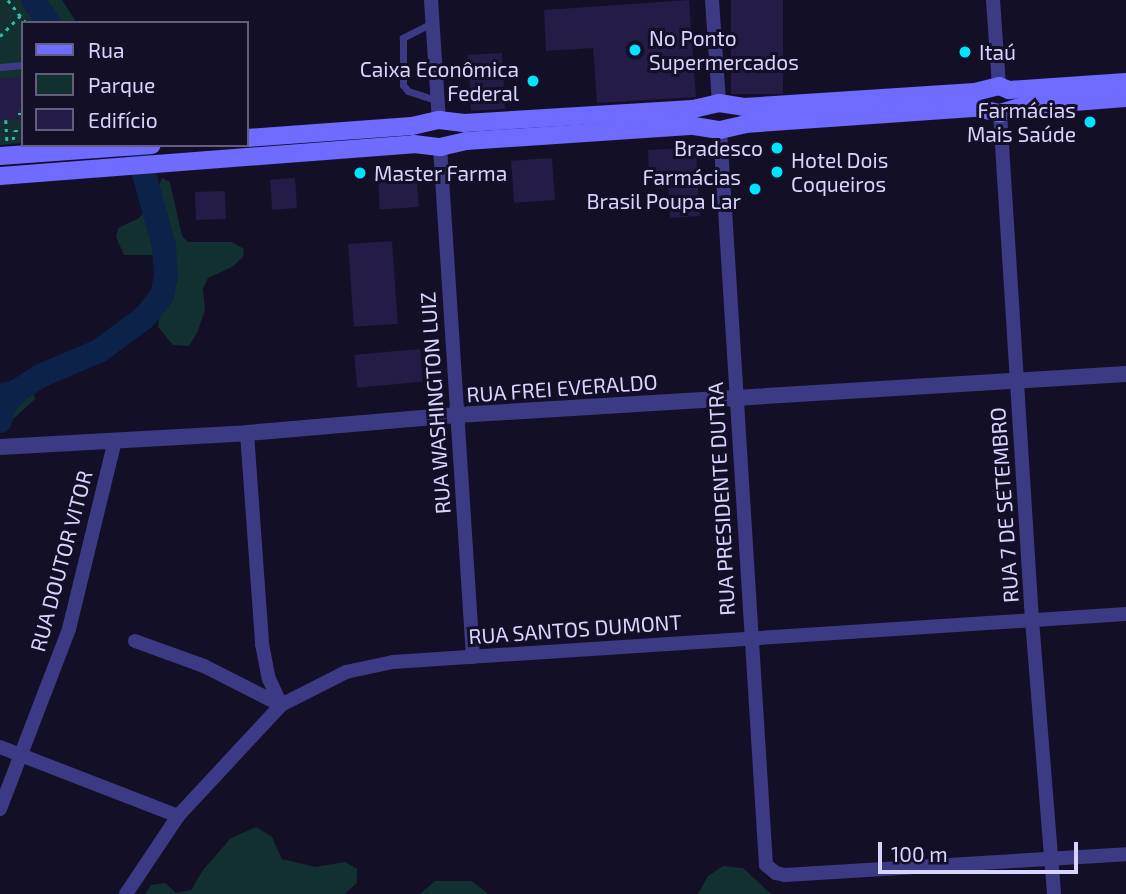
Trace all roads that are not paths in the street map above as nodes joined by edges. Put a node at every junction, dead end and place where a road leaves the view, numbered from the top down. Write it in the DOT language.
graph roads {
  1 [pos="431,0"];
  2 [pos="712,0"];
  3 [pos="993,0"];
  4 [pos="432,22"];
  5 [pos="21,65"];
  6 [pos="0,67"];
  7 [pos="1126,82"];
  8 [pos="999,89"];
  9 [pos="1126,98"];
  10 [pos="438,101"];
  11 [pos="719,106"];
  12 [pos="1000,111"];
  13 [pos="439,122"];
  14 [pos="720,128"];
  15 [pos="248,138"];
  16 [pos="440,145"];
  17 [pos="123,147"];
  18 [pos="7,150"];
  19 [pos="0,176"];
  20 [pos="1126,374"];
  21 [pos="1017,382"];
  22 [pos="737,398"];
  23 [pos="457,415"];
  24 [pos="247,433"];
  25 [pos="115,440"];
  26 [pos="0,447"];
  27 [pos="1126,614"];
  28 [pos="1032,620"];
  29 [pos="751,638"];
  30 [pos="135,641"];
  31 [pos="474,657"];
  32 [pos="281,705"];
  33 [pos="0,747"];
  34 [pos="20,754"];
  35 [pos="0,809"];
  36 [pos="178,816"];
  37 [pos="1126,854"];
  38 [pos="1051,858"];
  39 [pos="126,894"];
  40 [pos="1054,894"];
  1 -- 4 [label="street"];
  2 -- 11 [label="street"];
  3 -- 8 [label="street"];
  4 -- 10 [label="street"];
  4 -- 10 [label="lane"];
  5 -- 6 [label="lane"];
  7 -- 8 [label="main road"];
  8 -- 11 [label="main road"];
  8 -- 12 [label="main road"];
  8 -- 12 [label="main road"];
  9 -- 12 [label="main road"];
  10 -- 13 [label="street"];
  11 -- 13 [label="main road"];
  11 -- 14 [label="main road"];
  11 -- 14 [label="main road"];
  12 -- 14 [label="main road"];
  12 -- 21 [label="street, RUA 7 DE SETEMBRO"];
  13 -- 15 [label="main road"];
  13 -- 16 [label="main road"];
  13 -- 16 [label="main road"];
  14 -- 16 [label="main road"];
  14 -- 22 [label="street, RUA PRESIDENTE DUTRA"];
  16 -- 19 [label="main road"];
  16 -- 23 [label="street, RUA WASHINGTON LUIZ"];
  17 -- 18 [label="main road"];
  20 -- 21 [label="street, RUA FREI EVERALDO"];
  21 -- 22 [label="street, RUA FREI EVERALDO"];
  21 -- 28 [label="street, RUA 7 DE SETEMBRO"];
  22 -- 23 [label="street, RUA FREI EVERALDO"];
  22 -- 29 [label="street, RUA PRESIDENTE DUTRA"];
  23 -- 24 [label="street, RUA FREI EVERALDO"];
  23 -- 31 [label="street, RUA WASHINGTON LUIZ"];
  24 -- 25 [label="street, RUA FREI EVERALDO"];
  24 -- 32 [label="street"];
  25 -- 26 [label="street, RUA FREI EVERALDO"];
  25 -- 34 [label="street, RUA DOUTOR VITOR"];
  27 -- 28 [label="street, RUA SANTOS DUMONT"];
  28 -- 29 [label="street, RUA SANTOS DUMONT"];
  28 -- 38 [label="street, RUA 7 DE SETEMBRO"];
  29 -- 31 [label="street, RUA SANTOS DUMONT"];
  29 -- 38 [label="street, RUA PRESIDENTE DUTRA"];
  30 -- 32 [label="street"];
  31 -- 32 [label="street, RUA SANTOS DUMONT"];
  32 -- 36 [label="street, RUA SANTOS DUMONT"];
  33 -- 34 [label="street"];
  34 -- 35 [label="street, RUA DOUTOR VITOR"];
  34 -- 36 [label="street"];
  36 -- 39 [label="street, RUA SANTOS DUMONT"];
  37 -- 38 [label="street"];
  38 -- 40 [label="street, RUA 7 DE SETEMBRO"];
}
